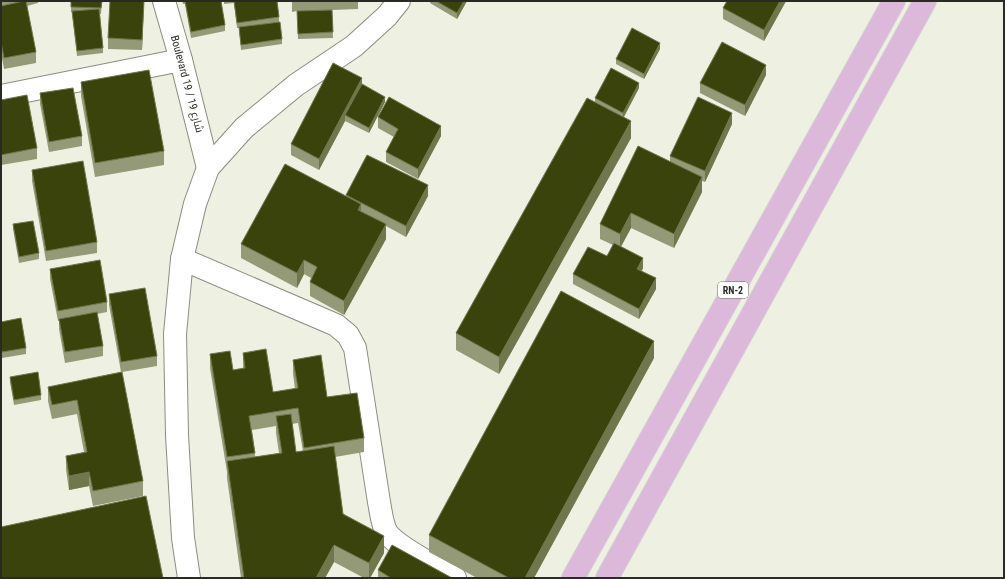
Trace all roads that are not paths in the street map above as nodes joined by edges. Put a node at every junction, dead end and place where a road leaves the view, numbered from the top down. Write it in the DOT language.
graph roads {
  1 [pos="164,1"];
  2 [pos="398,1"];
  3 [pos="894,1"];
  4 [pos="925,1"];
  5 [pos="181,60"];
  6 [pos="1,96"];
  7 [pos="208,168"];
  8 [pos="182,259"];
  9 [pos="189,578"];
  10 [pos="455,578"];
  11 [pos="573,578"];
  12 [pos="607,578"];
  1 -- 5 [label="street, Boulevard 19 / شارع 19"];
  2 -- 7 [label="street"];
  3 -- 11 [label="main road, RN-2"];
  4 -- 12 [label="main road, RN-2"];
  5 -- 6 [label="street"];
  5 -- 7 [label="street, Boulevard 19 / شارع 19"];
  7 -- 8 [label="street"];
  8 -- 9 [label="street"];
  8 -- 10 [label="street"];
}
